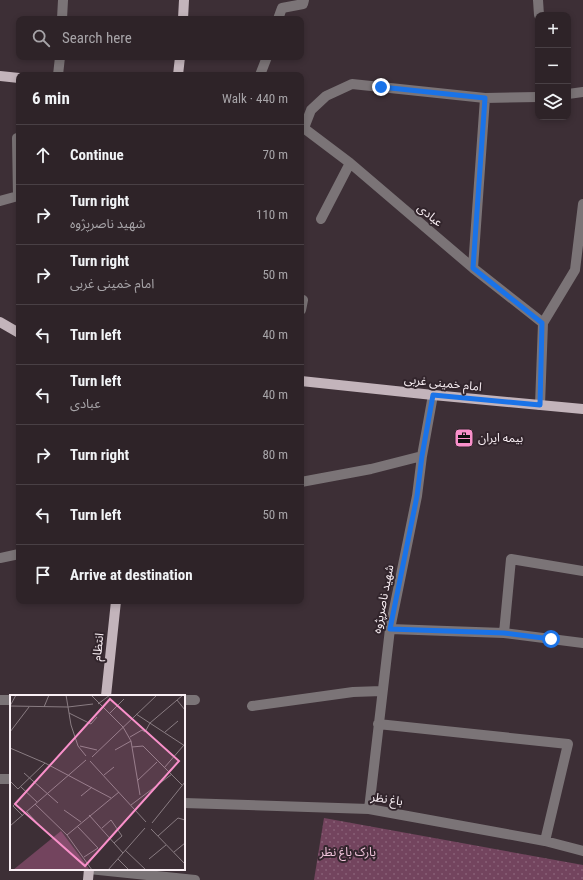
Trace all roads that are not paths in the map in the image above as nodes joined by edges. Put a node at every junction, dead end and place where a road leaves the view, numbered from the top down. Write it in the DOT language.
graph roads {
  1 [pos="63,0"];
  2 [pos="184,0"];
  3 [pos="304,0"];
  4 [pos="538,0"];
  5 [pos="539,12"];
  6 [pos="62,16"];
  7 [pos="182,16"];
  8 [pos="279,16"];
  9 [pos="60,60"];
  10 [pos="180,60"];
  11 [pos="266,60"];
  12 [pos="58,72"];
  13 [pos="178,72"];
  14 [pos="261,72"];
  15 [pos="0,76"];
  16 [pos="16,78"];
  17 [pos="583,92"];
  18 [pos="571,94"];
  19 [pos="535,97"];
  20 [pos="485,98"];
  21 [pos="304,123"];
  22 [pos="304,128"];
  23 [pos="350,163"];
  24 [pos="16,197"];
  25 [pos="0,201"];
  26 [pos="583,204"];
  27 [pos="320,219"];
  28 [pos="473,268"];
  29 [pos="0,322"];
  30 [pos="542,323"];
  31 [pos="16,331"];
  32 [pos="304,381"];
  33 [pos="433,395"];
  34 [pos="540,405"];
  35 [pos="583,409"];
  36 [pos="422,456"];
  37 [pos="304,481"];
  38 [pos="16,555"];
  39 [pos="0,558"];
  40 [pos="583,571"];
  41 [pos="116,604"];
  42 [pos="390,629"];
  43 [pos="504,633"];
  44 [pos="583,643"];
  45 [pos="382,691"];
  46 [pos="106,695"];
  47 [pos="185,700"];
  48 [pos="195,700"];
  49 [pos="252,706"];
  50 [pos="378,724"];
  51 [pos="185,803"];
  52 [pos="369,809"];
  53 [pos="544,841"];
  54 [pos="583,851"];
  55 [pos="89,870"];
  56 [pos="99,870"];
  57 [pos="88,880"];
  58 [pos="195,880"];
  1 -- 6 [label="street"];
  2 -- 7 [label="main road"];
  3 -- 8 [label="street"];
  4 -- 5 [label="street"];
  9 -- 12 [label="street"];
  10 -- 13 [label="main road"];
  11 -- 14 [label="street"];
  15 -- 16 [label="main road"];
  17 -- 18 [label="street"];
  19 -- 20 [label="street"];
  20 -- 21 [label="street"];
  20 -- 28 [label="street"];
  22 -- 23 [label="street, عبادی"];
  23 -- 27 [label="street"];
  23 -- 28 [label="street, عبادی"];
  24 -- 25 [label="street"];
  26 -- 30 [label="street"];
  28 -- 30 [label="street, عبادی"];
  29 -- 31 [label="main road"];
  30 -- 34 [label="street"];
  32 -- 33 [label="main road, امام خمینی غربی"];
  33 -- 34 [label="main road, امام خمینی غربی"];
  33 -- 36 [label="street, شهید ناصرپژوه"];
  34 -- 35 [label="main road, امام خمینی غربی"];
  36 -- 37 [label="street"];
  36 -- 42 [label="street, شهید ناصرپژوه"];
  38 -- 39 [label="street"];
  40 -- 43 [label="street"];
  41 -- 46 [label="main road, انتظام"];
  42 -- 43 [label="street"];
  42 -- 45 [label="street, شهید ناصرپژوه"];
  43 -- 44 [label="street"];
  45 -- 49 [label="street"];
  45 -- 50 [label="street, شهید ناصرپژوه"];
  47 -- 48 [label="street"];
  50 -- 52 [label="street, شهید ناصرپژوه"];
  50 -- 53 [label="street"];
  51 -- 52 [label="street, باغ نظر"];
  52 -- 53 [label="street, باغ نظر"];
  53 -- 54 [label="street, باغ نظر"];
  55 -- 57 [label="main road"];
  56 -- 58 [label="street"];
}
